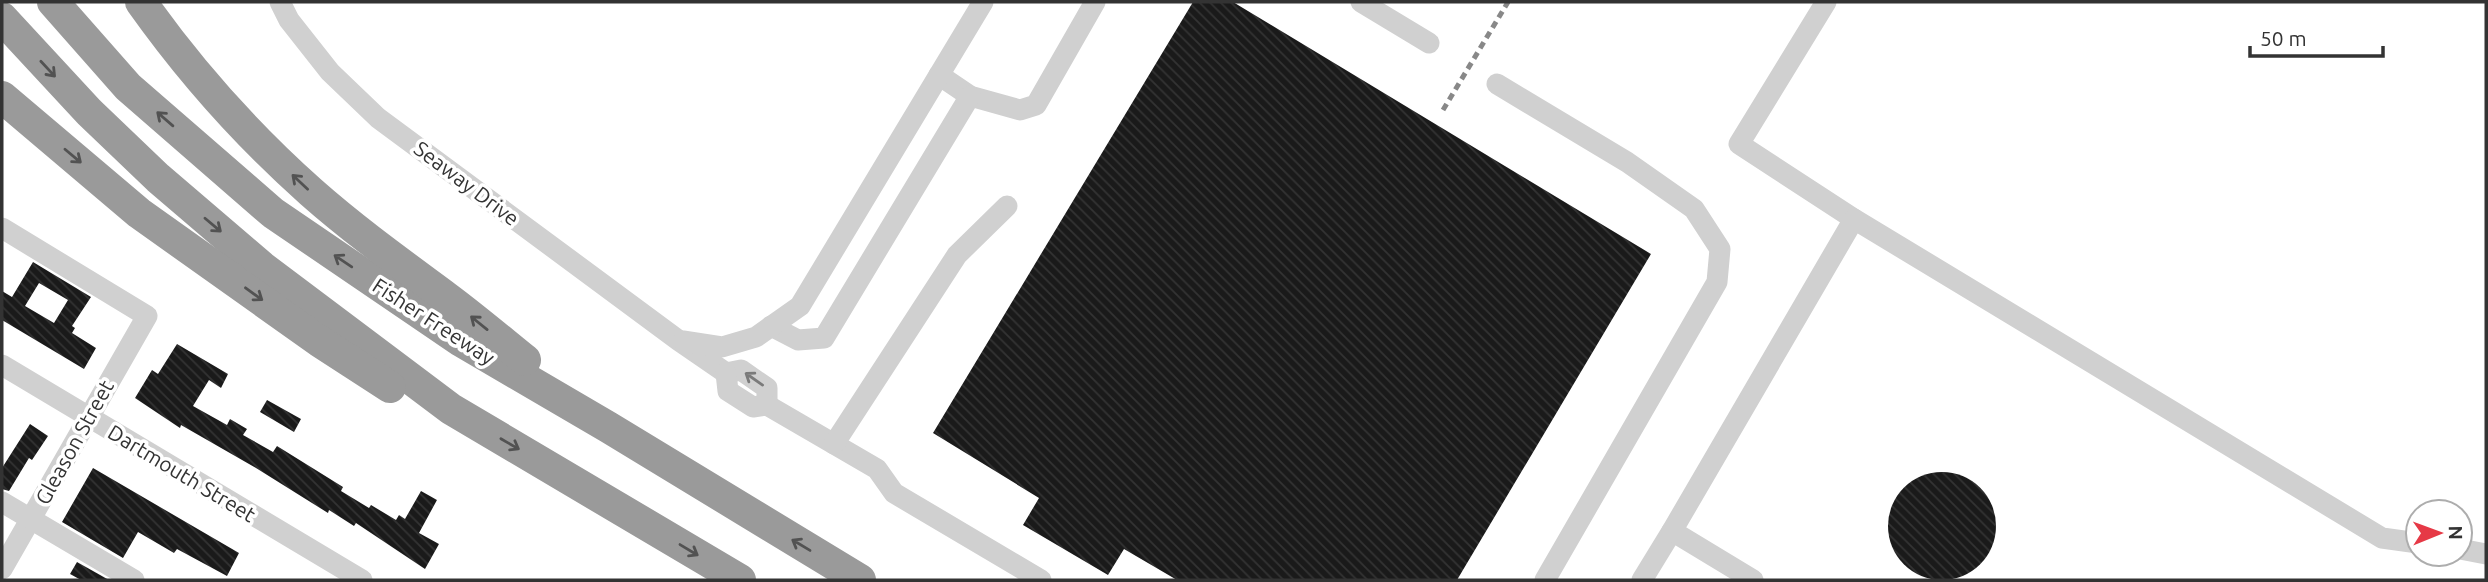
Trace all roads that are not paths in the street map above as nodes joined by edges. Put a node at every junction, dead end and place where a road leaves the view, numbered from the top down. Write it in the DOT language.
graph roads {
  1 [pos="53,2"];
  2 [pos="141,2"];
  3 [pos="280,2"];
  4 [pos="983,2"];
  5 [pos="1095,2"];
  6 [pos="1361,2"];
  7 [pos="1826,2"];
  8 [pos="2,18"];
  9 [pos="1429,43"];
  10 [pos="939,75"];
  11 [pos="1497,84"];
  12 [pos="970,96"];
  13 [pos="2,97"];
  14 [pos="1007,206"];
  15 [pos="1854,219"];
  16 [pos="2,228"];
  17 [pos="771,326"];
  18 [pos="678,340"];
  19 [pos="2,365"];
  20 [pos="451,410"];
  21 [pos="88,416"];
  22 [pos="608,427"];
  23 [pos="834,444"];
  24 [pos="2,502"];
  25 [pos="31,519"];
  26 [pos="1671,531"];
  27 [pos="2404,541"];
  28 [pos="2,569"];
  29 [pos="134,580"];
  30 [pos="362,580"];
  31 [pos="740,580"];
  32 [pos="860,580"];
  33 [pos="1041,580"];
  34 [pos="1545,580"];
  35 [pos="1642,580"];
  36 [pos="1754,580"];
  22 -- 1 [label="highway, Fisher Freeway, one-way"];
  22 -- 2 [label="highway, one-way"];
  3 -- 18 [label="street, Seaway Drive"];
  4 -- 10 [label="street"];
  5 -- 12 [label="street"];
  6 -- 9 [label="street"];
  7 -- 15 [label="street"];
  8 -- 20 [label="highway, one-way"];
  10 -- 12 [label="street"];
  10 -- 17 [label="street"];
  11 -- 34 [label="street"];
  12 -- 17 [label="street"];
  13 -- 20 [label="highway, one-way"];
  14 -- 23 [label="street"];
  15 -- 26 [label="street"];
  15 -- 27 [label="street"];
  16 -- 21 [label="street, Gleason Street"];
  17 -- 18 [label="street"];
  18 -- 23 [label="street, Seaway Drive"];
  19 -- 21 [label="street, Dartmouth Street"];
  20 -- 31 [label="highway, one-way"];
  21 -- 25 [label="street, Gleason Street"];
  21 -- 30 [label="street, Dartmouth Street"];
  32 -- 22 [label="highway, Fisher Freeway, one-way"];
  23 -- 33 [label="street"];
  24 -- 25 [label="street"];
  25 -- 28 [label="street, Gleason Street"];
  25 -- 29 [label="street"];
  26 -- 35 [label="street"];
  26 -- 36 [label="street"];
}
